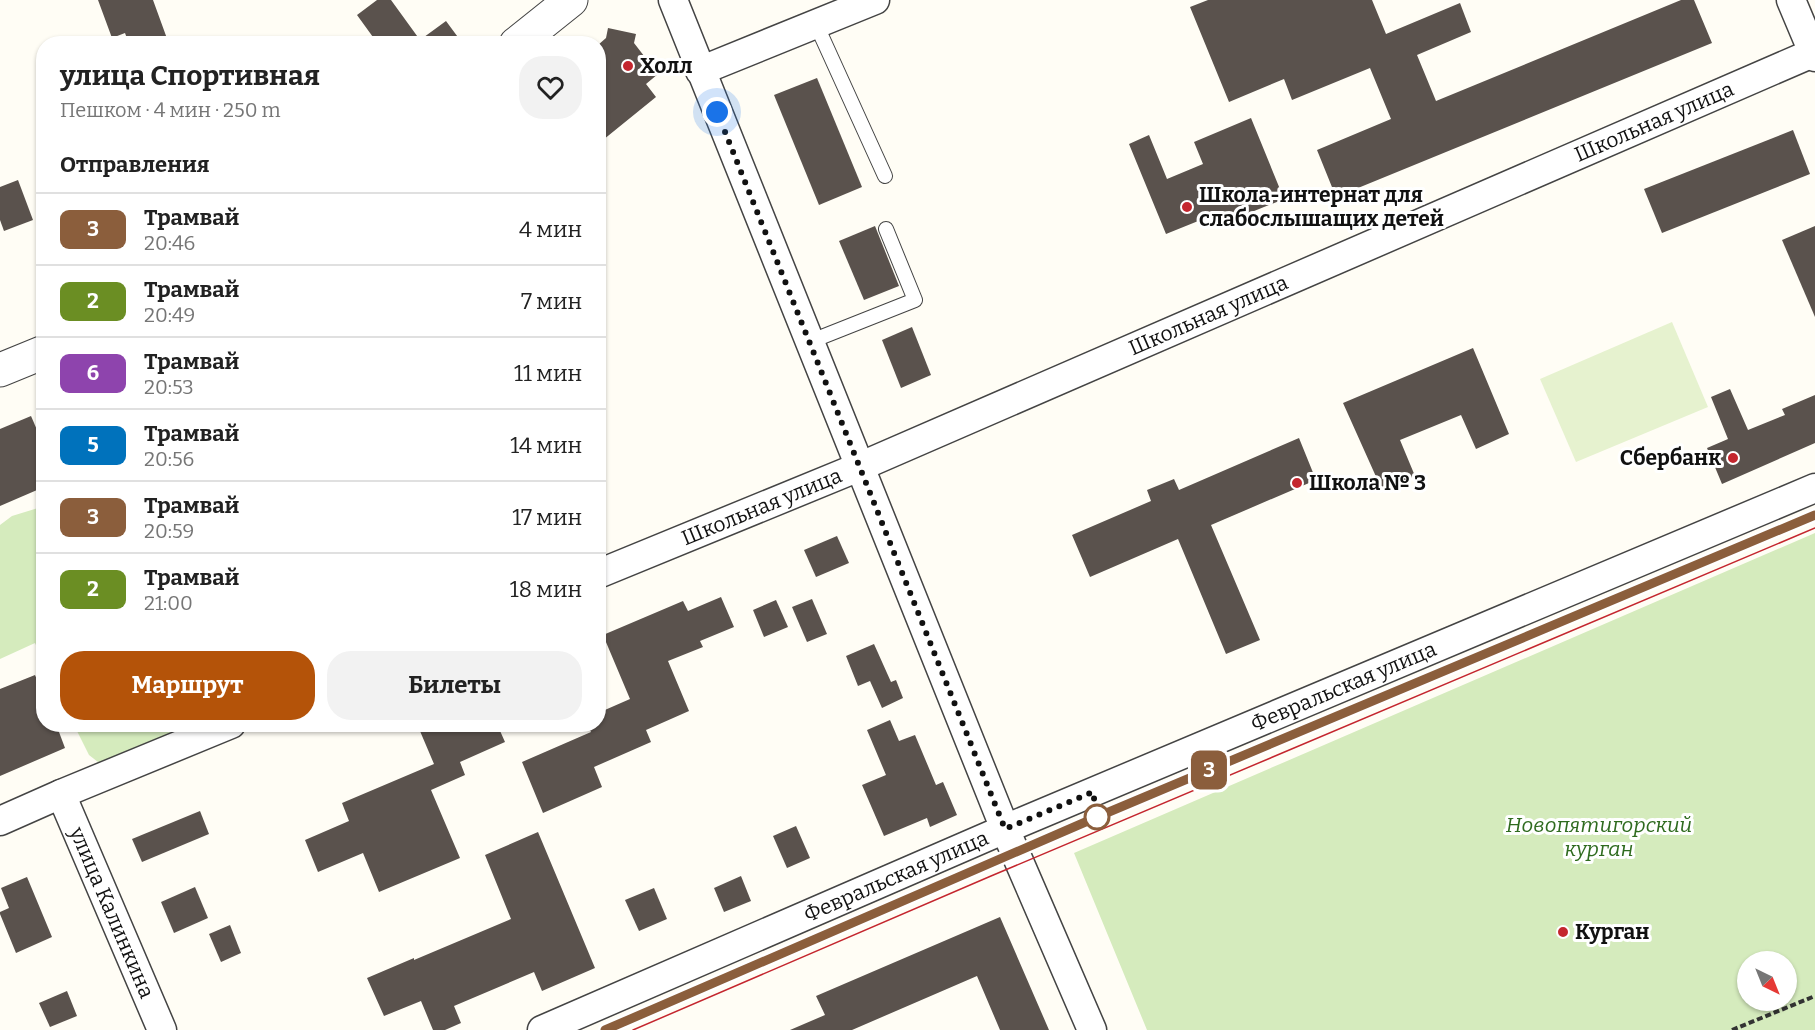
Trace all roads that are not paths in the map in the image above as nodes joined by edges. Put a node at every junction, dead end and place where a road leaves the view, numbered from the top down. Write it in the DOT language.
graph roads {
  1 [pos="571,0"];
  2 [pos="673,0"];
  3 [pos="874,0"];
  4 [pos="1791,0"];
  5 [pos="816,24"];
  6 [pos="526,36"];
  7 [pos="1814,54"];
  8 [pos="700,71"];
  9 [pos="885,176"];
  10 [pos="886,229"];
  11 [pos="809,342"];
  12 [pos="36,355"];
  13 [pos="0,370"];
  14 [pos="859,467"];
  15 [pos="1815,488"];
  16 [pos="606,571"];
  17 [pos="212,732"];
  18 [pos="61,794"];
  19 [pos="0,821"];
  20 [pos="1005,829"];
  21 [pos="162,1030"];
  22 [pos="542,1030"];
  23 [pos="1092,1030"];
  1 -- 6 [label="street"];
  2 -- 8 [label="street"];
  3 -- 5 [label="street"];
  4 -- 7 [label="street"];
  5 -- 8 [label="street"];
  5 -- 9 [label="lane"];
  7 -- 14 [label="street, Школьная улица"];
  8 -- 11 [label="street"];
  10 -- 11 [label="lane"];
  11 -- 14 [label="street"];
  12 -- 13 [label="street"];
  14 -- 16 [label="street, Школьная улица"];
  14 -- 20 [label="street"];
  15 -- 20 [label="street, Февральская улица"];
  17 -- 18 [label="street"];
  18 -- 19 [label="street"];
  18 -- 21 [label="street, улица Калинкина"];
  20 -- 22 [label="street, Февральская улица"];
  20 -- 23 [label="street"];
}
